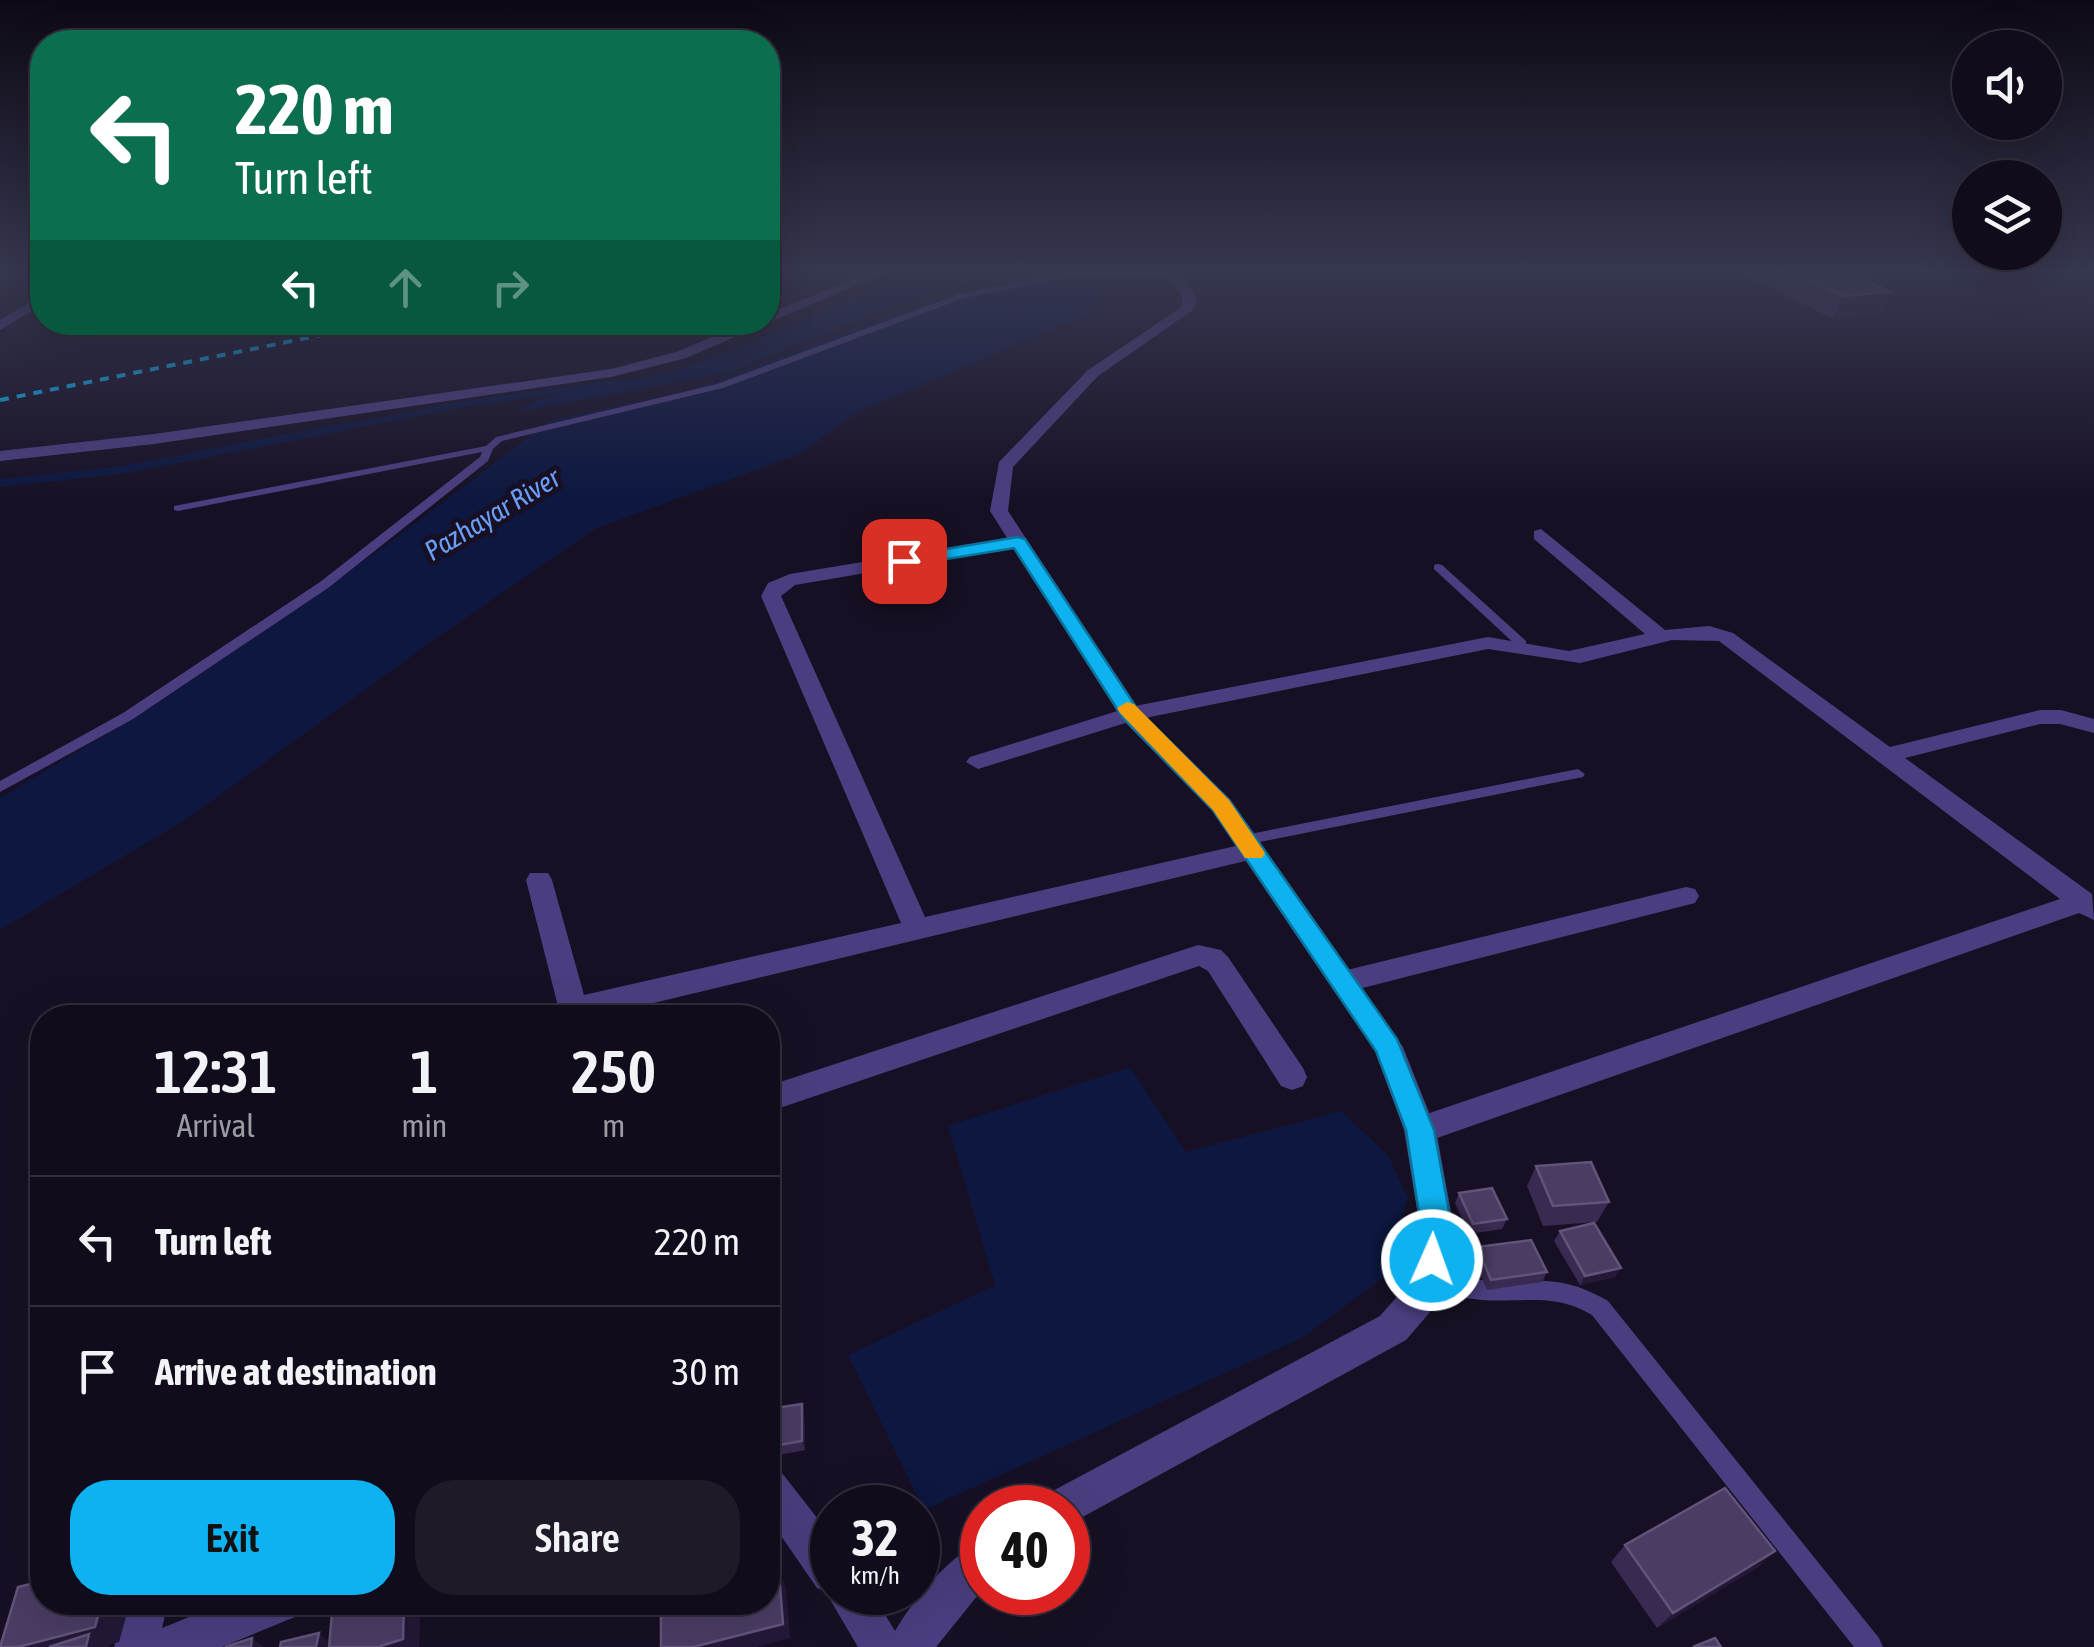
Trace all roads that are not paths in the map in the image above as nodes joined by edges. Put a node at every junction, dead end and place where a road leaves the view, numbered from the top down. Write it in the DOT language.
graph roads {
  1 [pos="701,347"];
  2 [pos="823,347"];
  3 [pos="1132,347"];
  4 [pos="489,448"];
  5 [pos="0,456"];
  6 [pos="178,508"];
  7 [pos="1541,536"];
  8 [pos="1018,542"];
  9 [pos="1438,566"];
  10 [pos="1662,638"];
  11 [pos="1522,644"];
  12 [pos="1130,714"];
  13 [pos="2094,726"];
  14 [pos="1884,756"];
  15 [pos="978,762"];
  16 [pos="1578,774"];
  17 [pos="0,787"];
  18 [pos="1249,846"];
  19 [pos="539,880"];
  20 [pos="1686,896"];
  21 [pos="2088,906"];
  22 [pos="916,928"];
  23 [pos="1343,982"];
  24 [pos="573,1005"];
  25 [pos="607,1005"];
  26 [pos="1292,1077"];
  27 [pos="780,1095"];
  28 [pos="1420,1130"];
  29 [pos="1426,1282"];
  30 [pos="1090,1492"];
  31 [pos="780,1501"];
  32 [pos="810,1539"];
  33 [pos="960,1582"];
  34 [pos="144,1615"];
  35 [pos="248,1615"];
  36 [pos="861,1615"];
  37 [pos="136,1647"];
  38 [pos="170,1647"];
  39 [pos="883,1647"];
  40 [pos="909,1647"];
  41 [pos="1870,1647"];
  1 -- 5 [label="street"];
  2 -- 4 [label="lane"];
  3 -- 8 [label="street"];
  4 -- 6 [label="lane"];
  4 -- 17 [label="lane"];
  7 -- 10 [label="street"];
  8 -- 12 [label="street"];
  8 -- 22 [label="street"];
  9 -- 11 [label="lane"];
  10 -- 11 [label="street"];
  10 -- 14 [label="street"];
  11 -- 12 [label="street"];
  12 -- 15 [label="street"];
  12 -- 18 [label="street"];
  13 -- 14 [label="street"];
  14 -- 21 [label="street"];
  16 -- 18 [label="lane"];
  18 -- 22 [label="street"];
  18 -- 23 [label="street"];
  19 -- 24 [label="street"];
  20 -- 23 [label="street"];
  21 -- 28 [label="street"];
  22 -- 25 [label="street"];
  23 -- 28 [label="street"];
  26 -- 27 [label="street"];
  28 -- 29 [label="street"];
  29 -- 30 [label="street"];
  29 -- 41 [label="lane"];
  31 -- 32 [label="street"];
  33 -- 40 [label="street"];
  34 -- 37 [label="street"];
  35 -- 38 [label="street"];
  36 -- 39 [label="street"];
}
